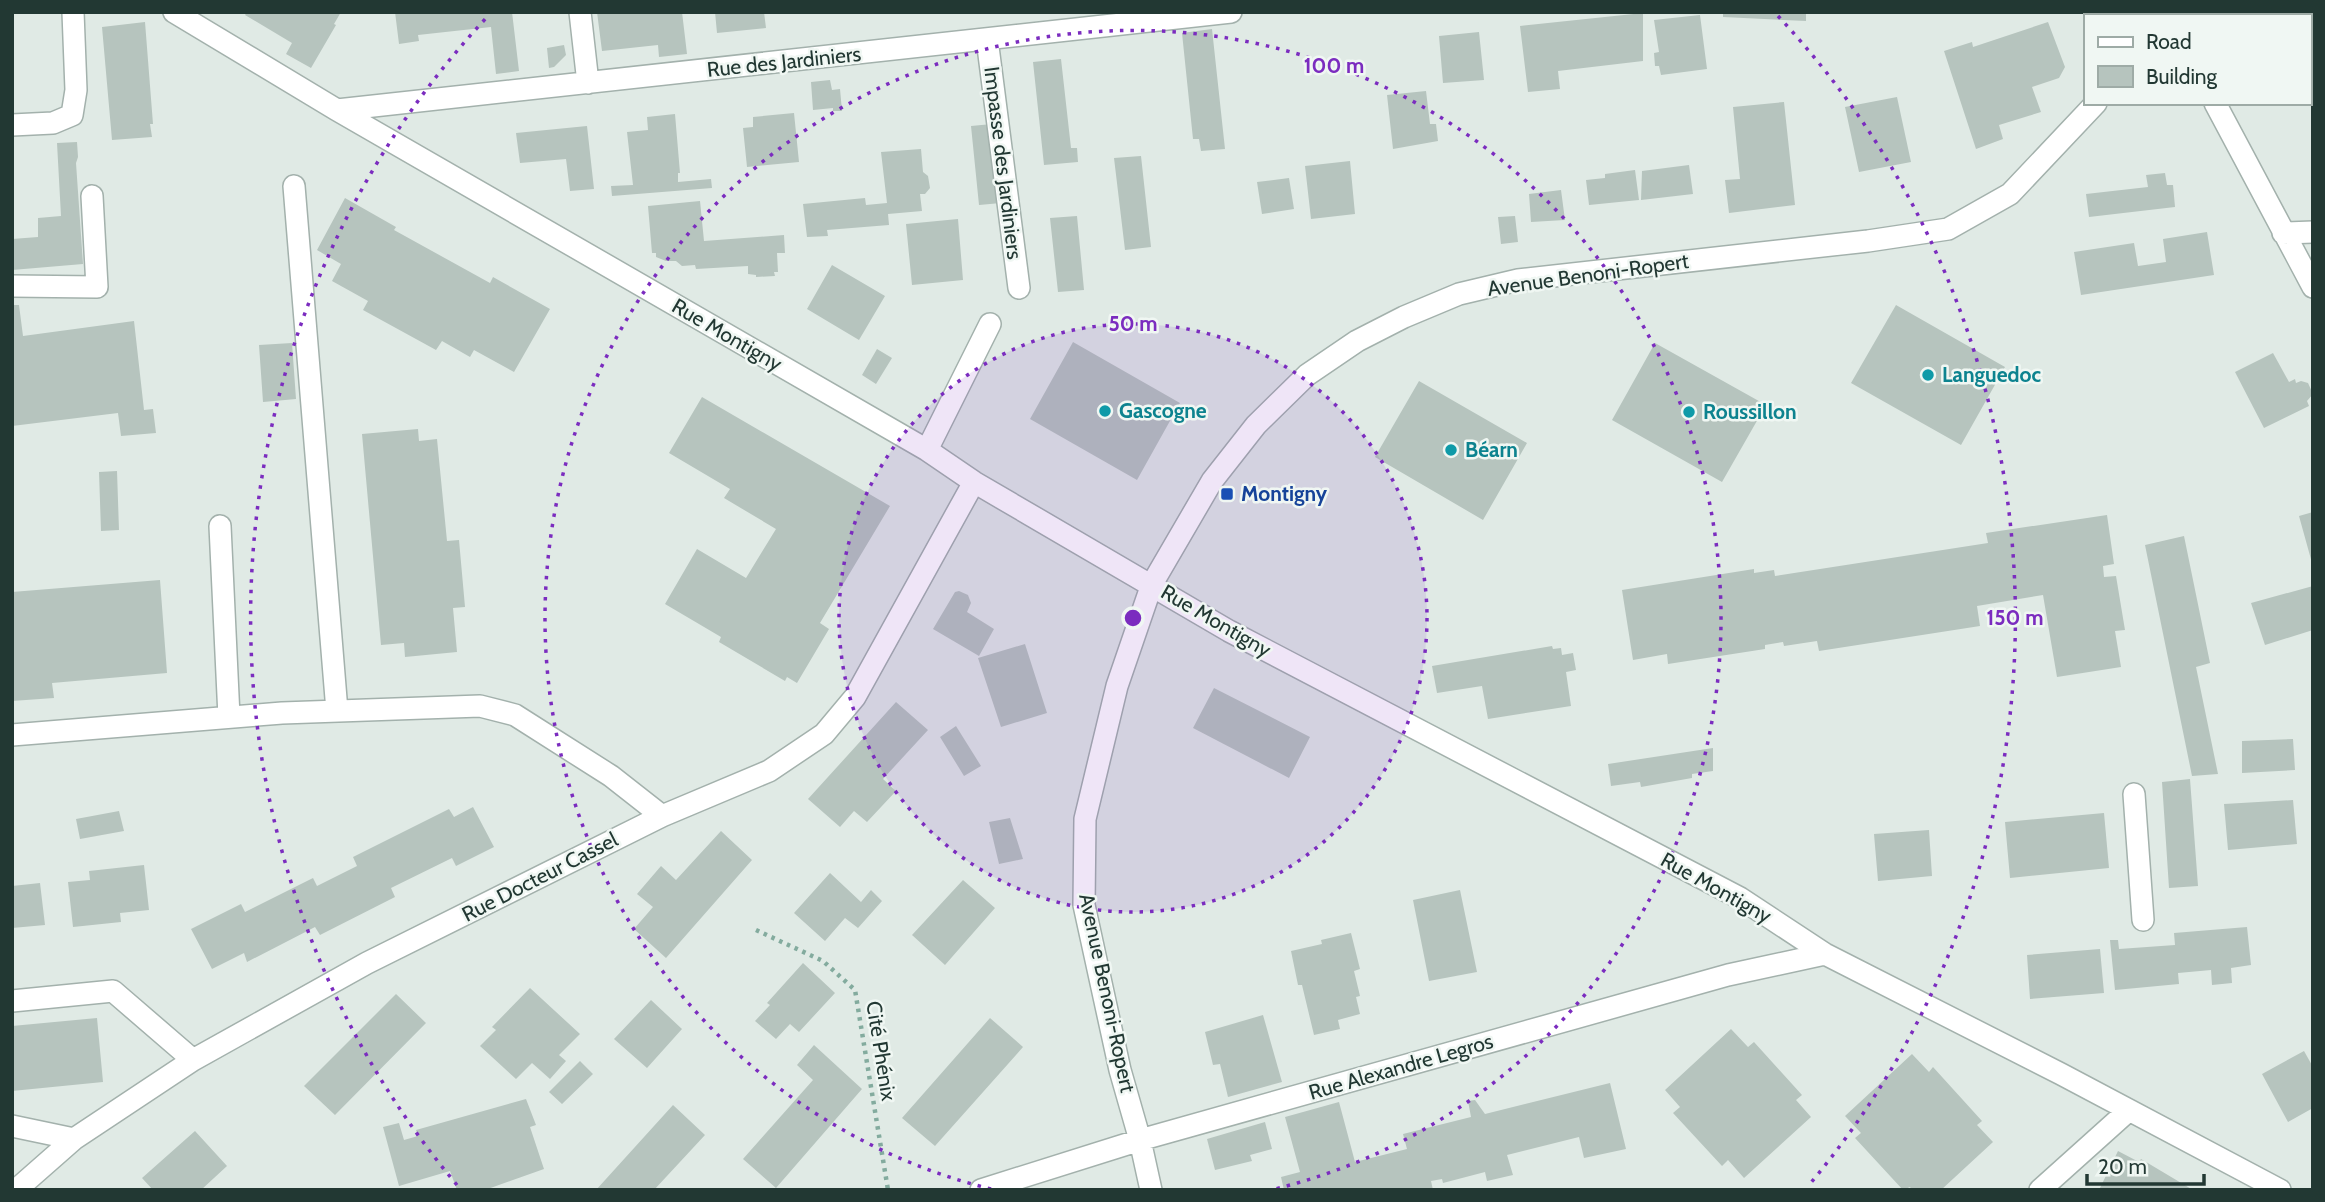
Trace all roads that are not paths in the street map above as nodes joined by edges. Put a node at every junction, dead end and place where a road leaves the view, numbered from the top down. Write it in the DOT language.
graph roads {
  1 [pos="73,12"];
  2 [pos="174,12"];
  3 [pos="580,12"];
  4 [pos="1231,12"];
  5 [pos="1204,14"];
  6 [pos="987,39"];
  7 [pos="588,83"];
  8 [pos="2094,105"];
  9 [pos="2216,105"];
  10 [pos="337,110"];
  11 [pos="12,125"];
  12 [pos="294,186"];
  13 [pos="92,196"];
  14 [pos="2313,232"];
  15 [pos="2283,233"];
  16 [pos="12,286"];
  17 [pos="2313,287"];
  18 [pos="1020,288"];
  19 [pos="989,324"];
  20 [pos="927,450"];
  21 [pos="974,482"];
  22 [pos="220,526"];
  23 [pos="1152,584"];
  24 [pos="337,711"];
  25 [pos="229,717"];
  26 [pos="12,735"];
  27 [pos="2133,794"];
  28 [pos="662,816"];
  29 [pos="2143,920"];
  30 [pos="1825,954"];
  31 [pos="12,1001"];
  32 [pos="193,1060"];
  33 [pos="2128,1111"];
  34 [pos="12,1126"];
  35 [pos="74,1139"];
  36 [pos="1140,1140"];
  37 [pos="16,1190"];
  38 [pos="981,1190"];
  39 [pos="1151,1190"];
  40 [pos="2040,1190"];
  41 [pos="2280,1190"];
  1 -- 11 [label="street"];
  2 -- 10 [label="street, Rue Montigny"];
  3 -- 7 [label="street"];
  4 -- 5 [label="street, Rue des Jardiniers"];
  5 -- 6 [label="street, Rue des Jardiniers"];
  6 -- 7 [label="street, Rue des Jardiniers"];
  6 -- 18 [label="street, Impasse des Jardiniers"];
  7 -- 10 [label="street, Rue des Jardiniers"];
  8 -- 23 [label="street, Avenue Benoni-Ropert"];
  9 -- 15 [label="street"];
  10 -- 20 [label="street, Rue Montigny"];
  12 -- 24 [label="street"];
  13 -- 16 [label="street"];
  14 -- 15 [label="street"];
  15 -- 17 [label="street"];
  19 -- 20 [label="street"];
  20 -- 21 [label="street, Rue Montigny"];
  21 -- 23 [label="street, Rue Montigny"];
  21 -- 28 [label="street, Rue Docteur Cassel"];
  22 -- 25 [label="street"];
  23 -- 30 [label="street, Rue Montigny"];
  23 -- 36 [label="street, Avenue Benoni-Ropert"];
  24 -- 25 [label="street"];
  24 -- 28 [label="street"];
  25 -- 26 [label="street"];
  27 -- 29 [label="street"];
  28 -- 32 [label="street, Rue Docteur Cassel"];
  30 -- 33 [label="street, Rue Montigny"];
  30 -- 36 [label="street, Rue Alexandre Legros"];
  31 -- 32 [label="street"];
  32 -- 35 [label="street, Rue Docteur Cassel"];
  33 -- 40 [label="street"];
  33 -- 41 [label="street, Rue Montigny"];
  34 -- 35 [label="street"];
  35 -- 37 [label="street, Rue Docteur Cassel"];
  36 -- 38 [label="street, Rue Alexandre Legros"];
  36 -- 39 [label="street, Avenue Benoni-Ropert"];
}
